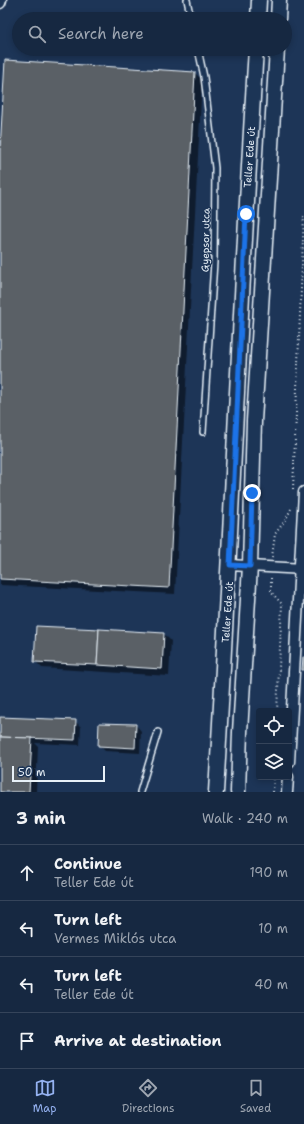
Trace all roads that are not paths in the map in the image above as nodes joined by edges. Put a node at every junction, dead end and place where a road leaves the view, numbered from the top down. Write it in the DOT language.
graph roads {
  1 [pos="1,0"];
  2 [pos="187,0"];
  3 [pos="260,0"];
  4 [pos="279,0"];
  5 [pos="0,4"];
  6 [pos="190,12"];
  7 [pos="259,12"];
  8 [pos="278,12"];
  9 [pos="200,56"];
  10 [pos="256,56"];
  11 [pos="277,56"];
  12 [pos="204,432"];
  13 [pos="304,492"];
  14 [pos="230,565"];
  15 [pos="250,566"];
  16 [pos="302,569"];
  17 [pos="158,732"];
  18 [pos="290,744"];
  19 [pos="288,780"];
  20 [pos="140,792"];
  21 [pos="216,792"];
  22 [pos="238,792"];
  23 [pos="288,792"];
  1 -- 5 [label="street"];
  2 -- 6 [label="lane"];
  3 -- 7 [label="main road"];
  4 -- 8 [label="main road"];
  9 -- 12 [label="lane, Gyepsor utca"];
  10 -- 14 [label="main road, Teller Ede út"];
  11 -- 15 [label="main road, Teller Ede út"];
  13 -- 16 [label="street"];
  14 -- 15 [label="street"];
  14 -- 21 [label="main road, Teller Ede út"];
  15 -- 16 [label="street"];
  15 -- 22 [label="main road, Teller Ede út"];
  16 -- 18 [label="street"];
  17 -- 20 [label="lane"];
  19 -- 23 [label="street"];
}
